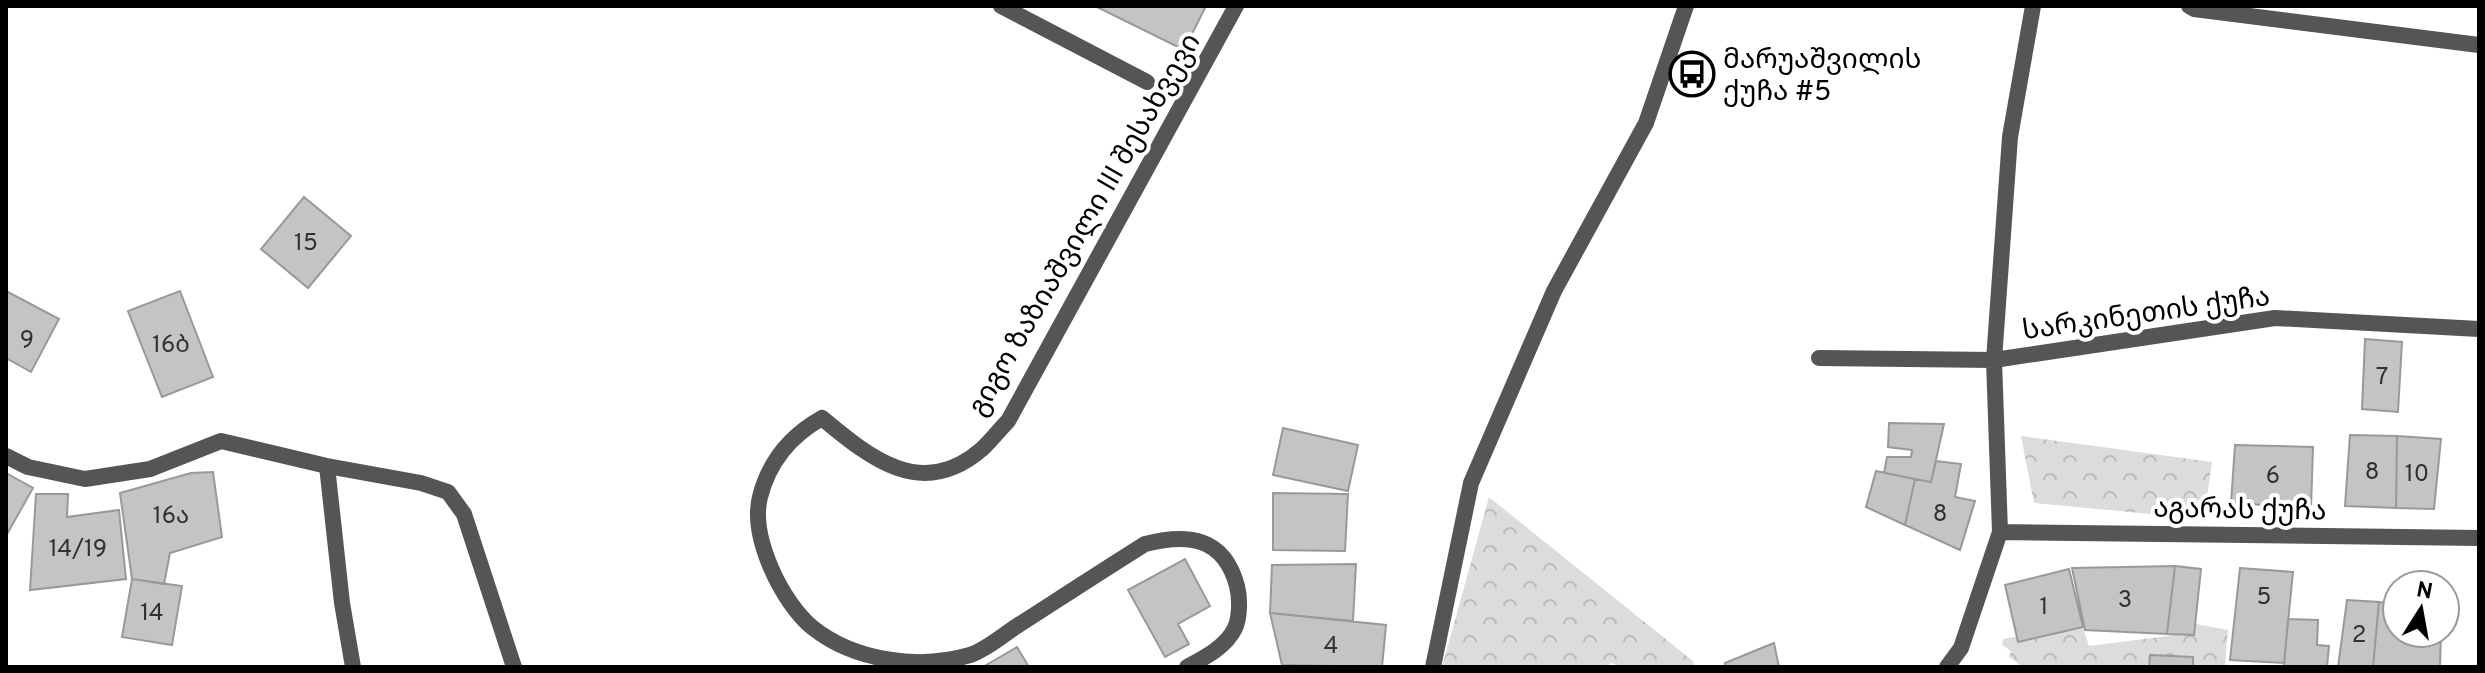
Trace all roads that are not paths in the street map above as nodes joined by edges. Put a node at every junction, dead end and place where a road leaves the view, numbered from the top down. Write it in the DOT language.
graph roads {
  1 [pos="1001,6"];
  2 [pos="1236,6"];
  3 [pos="1686,6"];
  4 [pos="2033,6"];
  5 [pos="2189,6"];
  6 [pos="2479,45"];
  7 [pos="1147,82"];
  8 [pos="2479,329"];
  9 [pos="1819,358"];
  10 [pos="1994,360"];
  11 [pos="6,456"];
  12 [pos="327,466"];
  13 [pos="2000,532"];
  14 [pos="2479,538"];
  15 [pos="353,667"];
  16 [pos="514,667"];
  17 [pos="1187,667"];
  18 [pos="1433,667"];
  19 [pos="1947,667"];
  1 -- 7 [label="street"];
  2 -- 17 [label="street, გიგო ზაზიაშვილი III შესახვევი"];
  3 -- 18 [label="street"];
  4 -- 10 [label="street"];
  5 -- 6 [label="street"];
  8 -- 10 [label="street, სარკინეთის ქუჩა"];
  9 -- 10 [label="street, სარკინეთის ქუჩა"];
  10 -- 13 [label="street"];
  11 -- 12 [label="street"];
  12 -- 15 [label="street"];
  12 -- 16 [label="street"];
  13 -- 14 [label="street, აგარას ქუჩა"];
  13 -- 19 [label="street"];
}
